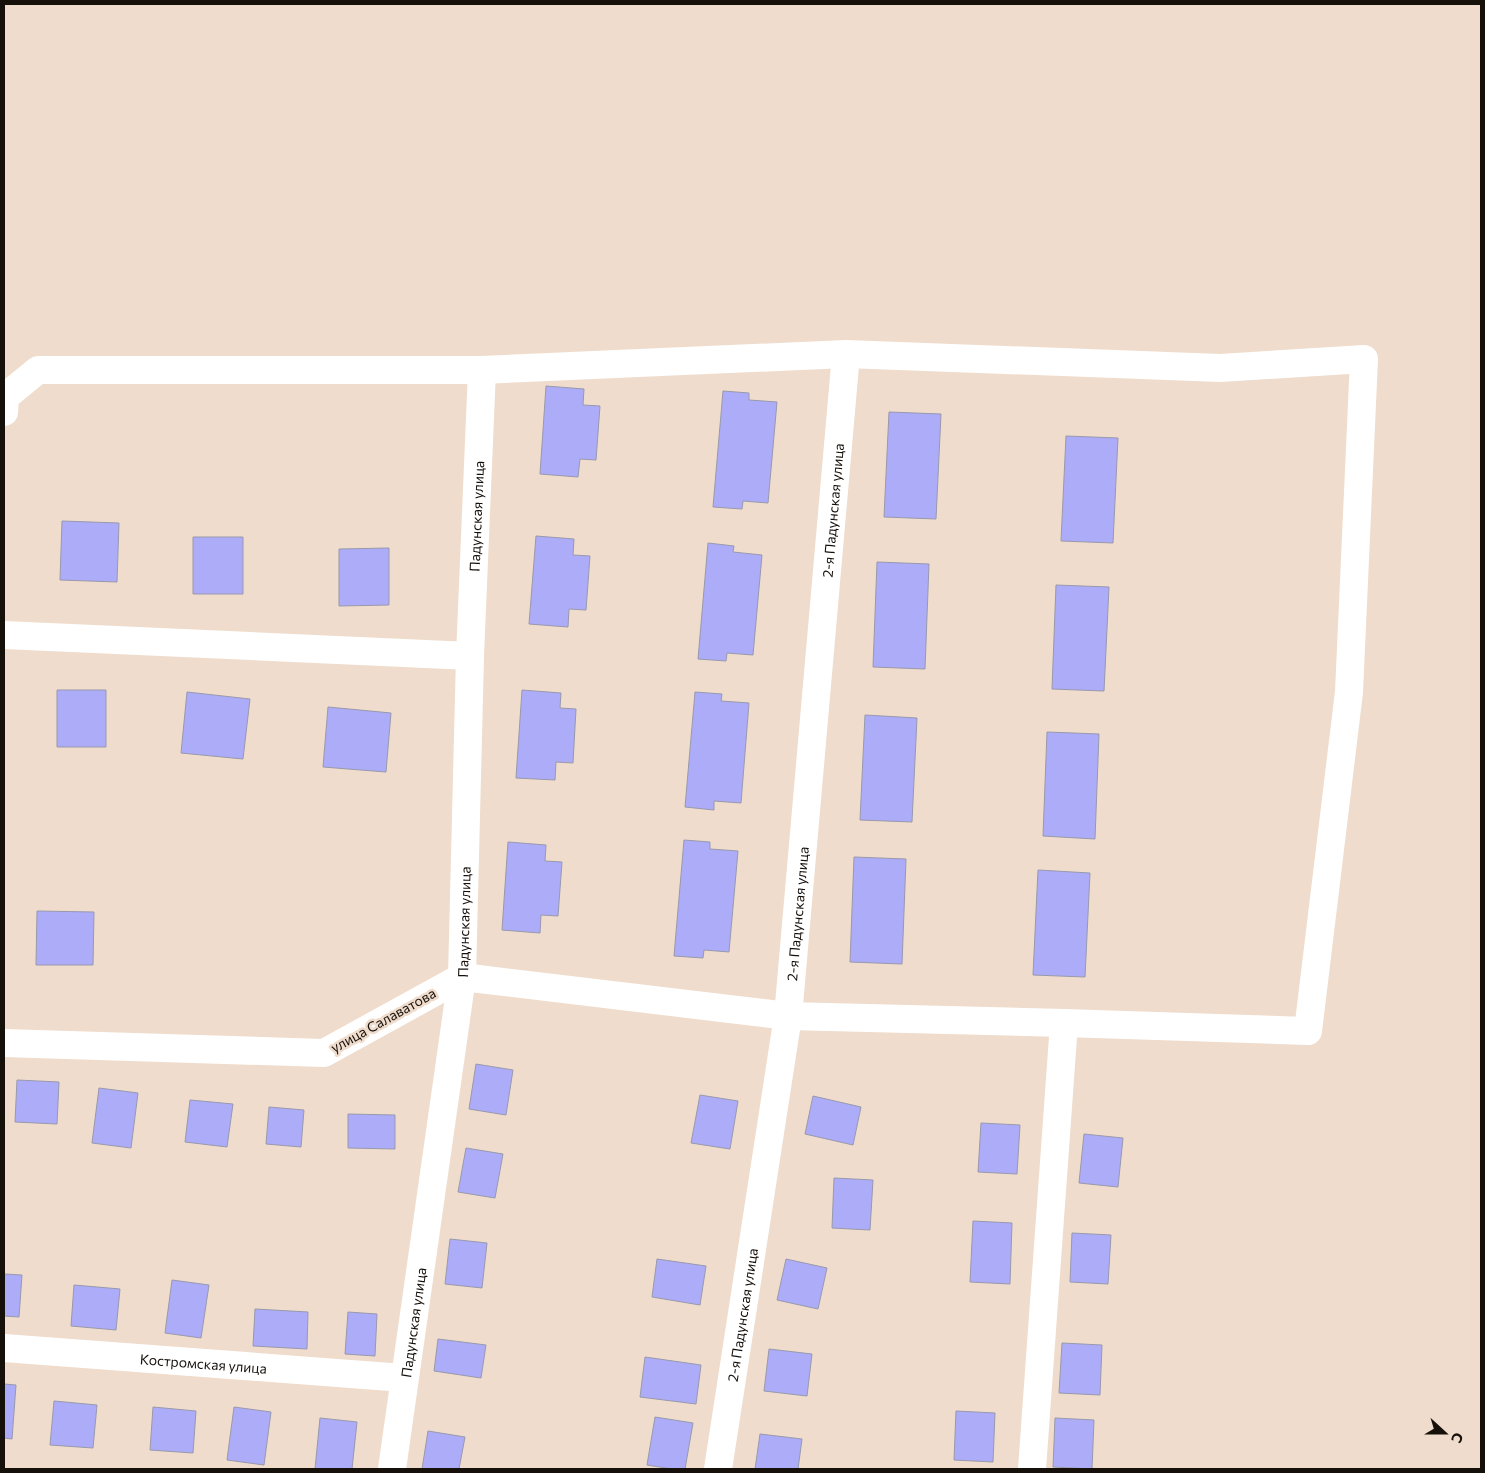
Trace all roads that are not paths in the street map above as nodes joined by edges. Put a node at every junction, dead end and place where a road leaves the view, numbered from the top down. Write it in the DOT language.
graph roads {
  1 [pos="846,354"];
  2 [pos="482,370"];
  3 [pos="4,412"];
  4 [pos="4,635"];
  5 [pos="470,656"];
  6 [pos="462,976"];
  7 [pos="788,1016"];
  8 [pos="1064,1023"];
  9 [pos="4,1043"];
  10 [pos="4,1348"];
  11 [pos="404,1378"];
  12 [pos="392,1469"];
  13 [pos="718,1469"];
  14 [pos="1032,1469"];
  1 -- 2 [label="street"];
  1 -- 7 [label="street, 2-я Падунская улица"];
  1 -- 8 [label="street"];
  2 -- 3 [label="street"];
  2 -- 5 [label="street, Падунская улица"];
  4 -- 5 [label="street"];
  5 -- 6 [label="street, Падунская улица"];
  6 -- 7 [label="street"];
  6 -- 9 [label="street, улица Салаватова"];
  6 -- 11 [label="street, Падунская улица"];
  7 -- 8 [label="street"];
  7 -- 13 [label="street, 2-я Падунская улица"];
  8 -- 14 [label="street"];
  10 -- 11 [label="street, Костромская улица"];
  11 -- 12 [label="street, Падунская улица"];
}
